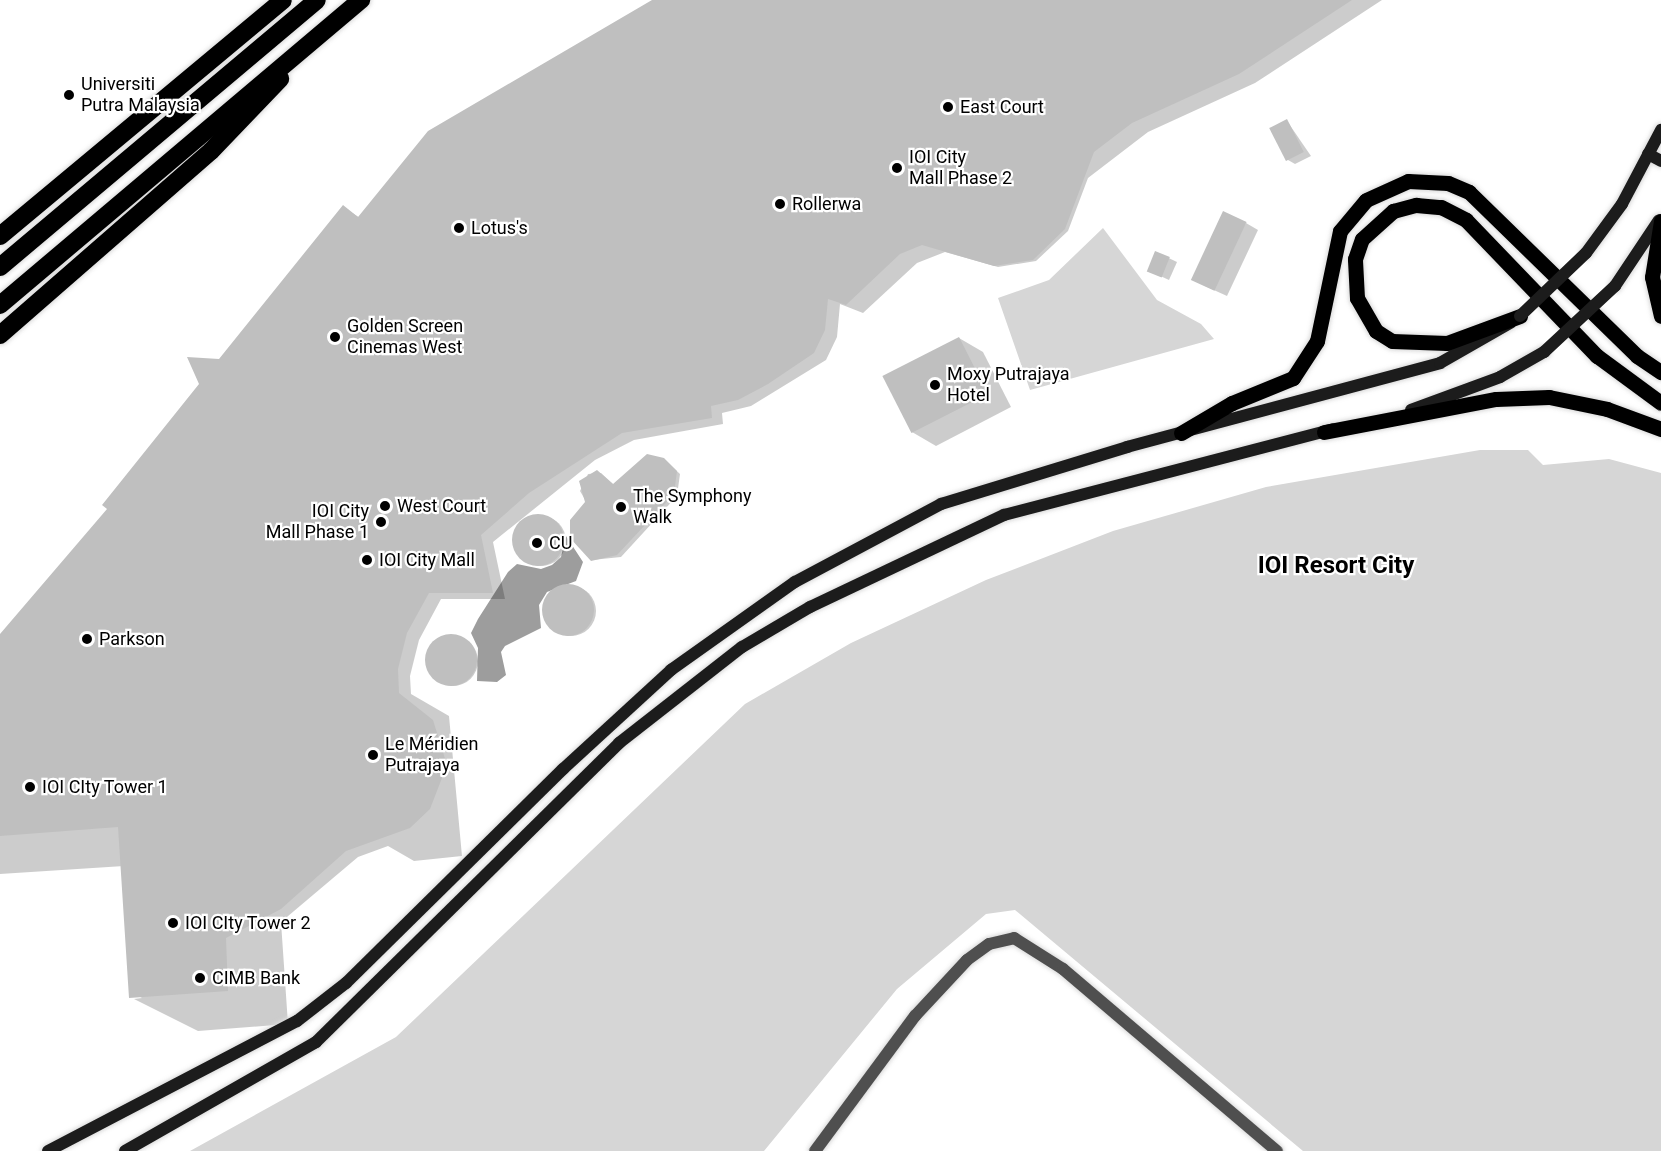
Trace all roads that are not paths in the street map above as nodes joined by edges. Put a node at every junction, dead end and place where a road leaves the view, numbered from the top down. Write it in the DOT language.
graph roads {
  1 [pos="283,0"];
  2 [pos="316,0"];
  3 [pos="361,0"];
  4 [pos="312,40"];
  5 [pos="1661,130"];
  6 [pos="1648,154"];
  7 [pos="1661,161"];
  8 [pos="1661,216"];
  9 [pos="1661,221"];
  10 [pos="0,236"];
  11 [pos="0,267"];
  12 [pos="0,305"];
  13 [pos="1520,316"];
  14 [pos="1661,316"];
  15 [pos="0,335"];
  16 [pos="1661,372"];
  17 [pos="1661,403"];
  18 [pos="1661,429"];
  19 [pos="1324,432"];
  20 [pos="1181,433"];
  21 [pos="48,1151"];
  22 [pos="125,1151"];
  23 [pos="815,1151"];
  24 [pos="1277,1151"];
  1 -- 10 [label="highway"];
  2 -- 11 [label="highway"];
  3 -- 4 [label="highway"];
  4 -- 12 [label="highway"];
  4 -- 15 [label="highway"];
  5 -- 6 [label="street"];
  6 -- 7 [label="street"];
  6 -- 13 [label="street, bridge"];
  8 -- 19 [label="street, bridge"];
  9 -- 14 [label="main road"];
  13 -- 17 [label="main road"];
  13 -- 20 [label="street"];
  16 -- 20 [label="main road"];
  18 -- 19 [label="main road"];
  19 -- 22 [label="street"];
  20 -- 21 [label="street"];
  23 -- 24 [label="street"];
}
